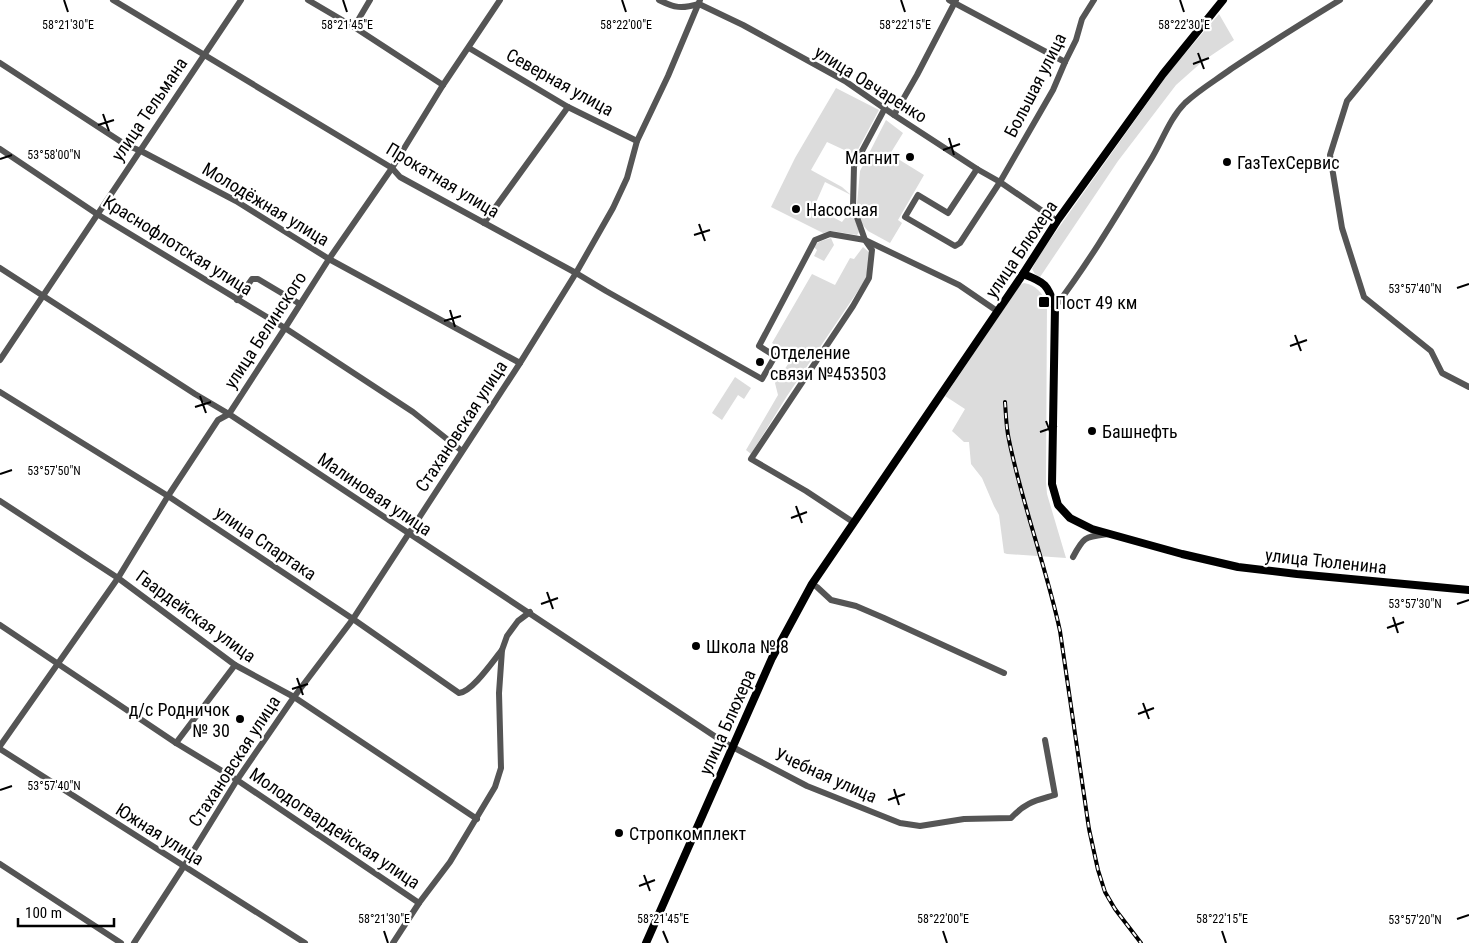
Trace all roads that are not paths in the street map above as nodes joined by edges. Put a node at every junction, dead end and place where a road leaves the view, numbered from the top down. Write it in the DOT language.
graph roads {
  1 [pos="113,0"];
  2 [pos="241,0"];
  3 [pos="308,0"];
  4 [pos="370,0"];
  5 [pos="500,0"];
  6 [pos="659,0"];
  7 [pos="1094,0"];
  8 [pos="1223,0"];
  9 [pos="1340,0"];
  10 [pos="1430,0"];
  11 [pos="953,1"];
  12 [pos="699,2"];
  13 [pos="354,27"];
  14 [pos="468,48"];
  15 [pos="204,54"];
  16 [pos="1065,62"];
  17 [pos="0,63"];
  18 [pos="443,85"];
  19 [pos="568,107"];
  20 [pos="884,108"];
  21 [pos="894,115"];
  22 [pos="637,141"];
  23 [pos="0,149"];
  24 [pos="141,151"];
  25 [pos="392,168"];
  26 [pos="977,169"];
  27 [pos="1000,182"];
  28 [pos="97,214"];
  29 [pos="1058,221"];
  30 [pos="484,223"];
  31 [pos="865,240"];
  32 [pos="329,259"];
  33 [pos="0,268"];
  34 [pos="576,273"];
  35 [pos="1023,274"];
  36 [pos="42,296"];
  37 [pos="237,300"];
  38 [pos="300,304"];
  39 [pos="1055,307"];
  40 [pos="997,311"];
  41 [pos="285,328"];
  42 [pos="0,360"];
  43 [pos="520,363"];
  44 [pos="1469,387"];
  45 [pos="0,392"];
  46 [pos="229,414"];
  47 [pos="462,451"];
  48 [pos="168,496"];
  49 [pos="0,501"];
  50 [pos="853,522"];
  51 [pos="408,534"];
  52 [pos="1109,534"];
  53 [pos="1073,557"];
  54 [pos="118,578"];
  55 [pos="812,584"];
  56 [pos="1469,590"];
  57 [pos="530,612"];
  58 [pos="352,619"];
  59 [pos="0,625"];
  60 [pos="502,650"];
  61 [pos="57,664"];
  62 [pos="235,665"];
  63 [pos="1004,673"];
  64 [pos="294,697"];
  65 [pos="1045,740"];
  66 [pos="176,743"];
  67 [pos="732,747"];
  68 [pos="0,748"];
  69 [pos="237,780"];
  70 [pos="477,819"];
  71 [pos="0,864"];
  72 [pos="184,866"];
  73 [pos="419,903"];
  74 [pos="121,943"];
  75 [pos="134,943"];
  76 [pos="305,943"];
  77 [pos="393,943"];
  78 [pos="646,943"];
  1 -- 15 [label="street, Прокатная улица"];
  2 -- 15 [label="street, улица Тельмана"];
  3 -- 13 [label="street"];
  4 -- 13 [label="street"];
  5 -- 14 [label="street, улица Белинского"];
  6 -- 12 [label="street"];
  7 -- 16 [label="street, Большая улица"];
  8 -- 29 [label="main road, улица Блюхера"];
  9 -- 39 [label="street"];
  10 -- 44 [label="street"];
  11 -- 16 [label="street"];
  11 -- 21 [label="street"];
  12 -- 20 [label="street, улица Овчаренко"];
  12 -- 22 [label="street, Стахановская улица"];
  13 -- 18 [label="street"];
  14 -- 18 [label="street, улица Белинского"];
  14 -- 19 [label="street, Северная улица"];
  15 -- 24 [label="street, улица Тельмана"];
  15 -- 25 [label="street, Прокатная улица"];
  16 -- 27 [label="street, Большая улица"];
  17 -- 24 [label="street, Молодёжная улица"];
  18 -- 25 [label="street, улица Белинского"];
  19 -- 22 [label="street, Северная улица"];
  19 -- 30 [label="street"];
  20 -- 21 [label="street, улица Овчаренко"];
  20 -- 31 [label="street"];
  21 -- 26 [label="street, улица Овчаренко"];
  22 -- 34 [label="street, Стахановская улица"];
  23 -- 28 [label="street, Краснофлотская улица"];
  24 -- 28 [label="street, улица Тельмана"];
  24 -- 32 [label="street, Молодёжная улица"];
  25 -- 30 [label="street, Прокатная улица"];
  25 -- 32 [label="street, улица Белинского"];
  26 -- 27 [label="street, улица Овчаренко"];
  26 -- 27 [label="street, Большая улица"];
  27 -- 29 [label="street, улица Овчаренко"];
  28 -- 36 [label="street, улица Тельмана"];
  28 -- 37 [label="street, Краснофлотская улица"];
  29 -- 35 [label="main road, улица Блюхера"];
  30 -- 34 [label="street, Прокатная улица"];
  31 -- 34 [label="street, Прокатная улица"];
  31 -- 40 [label="street"];
  31 -- 50 [label="street"];
  32 -- 38 [label="street, улица Белинского"];
  32 -- 43 [label="street, Молодёжная улица"];
  33 -- 36 [label="street, Малиновая улица"];
  34 -- 43 [label="street, Стахановская улица"];
  35 -- 39 [label="main road"];
  35 -- 40 [label="main road, улица Блюхера"];
  36 -- 42 [label="street, улица Тельмана"];
  36 -- 46 [label="street, Малиновая улица"];
  37 -- 38 [label="street"];
  37 -- 41 [label="street, Краснофлотская улица"];
  38 -- 41 [label="street, улица Белинского"];
  39 -- 52 [label="main road, улица Тюленина"];
  40 -- 50 [label="main road, улица Блюхера"];
  41 -- 46 [label="street, улица Белинского"];
  41 -- 47 [label="street, Краснофлотская улица"];
  43 -- 47 [label="street, Стахановская улица"];
  45 -- 48 [label="street, улица Спартака"];
  46 -- 48 [label="street, улица Белинского"];
  46 -- 51 [label="street, Малиновая улица"];
  47 -- 51 [label="street, Стахановская улица"];
  48 -- 54 [label="street, улица Белинского"];
  48 -- 58 [label="street, улица Спартака"];
  49 -- 54 [label="street, Гвардейская улица"];
  50 -- 55 [label="main road, улица Блюхера"];
  51 -- 57 [label="street, Малиновая улица"];
  51 -- 58 [label="street, Стахановская улица"];
  52 -- 53 [label="street"];
  52 -- 56 [label="main road, улица Тюленина"];
  54 -- 61 [label="street, улица Белинского"];
  54 -- 62 [label="street, Гвардейская улица"];
  55 -- 63 [label="street"];
  55 -- 67 [label="main road, улица Блюхера"];
  57 -- 60 [label="street"];
  57 -- 67 [label="street, Малиновая улица"];
  58 -- 60 [label="street, улица Спартака"];
  58 -- 64 [label="street, Стахановская улица"];
  59 -- 61 [label="street, Молодогвардейская улица"];
  60 -- 70 [label="street"];
  61 -- 66 [label="street, Молодогвардейская улица"];
  61 -- 68 [label="street, улица Белинского"];
  62 -- 64 [label="street, Гвардейская улица"];
  62 -- 66 [label="street"];
  64 -- 69 [label="street, Стахановская улица"];
  64 -- 70 [label="street, Гвардейская улица"];
  65 -- 67 [label="street, Учебная улица"];
  66 -- 69 [label="street, Молодогвардейская улица"];
  67 -- 78 [label="main road, улица Блюхера"];
  68 -- 72 [label="street, Южная улица"];
  69 -- 72 [label="street, Стахановская улица"];
  69 -- 73 [label="street, Молодогвардейская улица"];
  70 -- 73 [label="street"];
  71 -- 74 [label="street"];
  72 -- 75 [label="street, Стахановская улица"];
  72 -- 76 [label="street, Южная улица"];
  73 -- 77 [label="street"];
}
